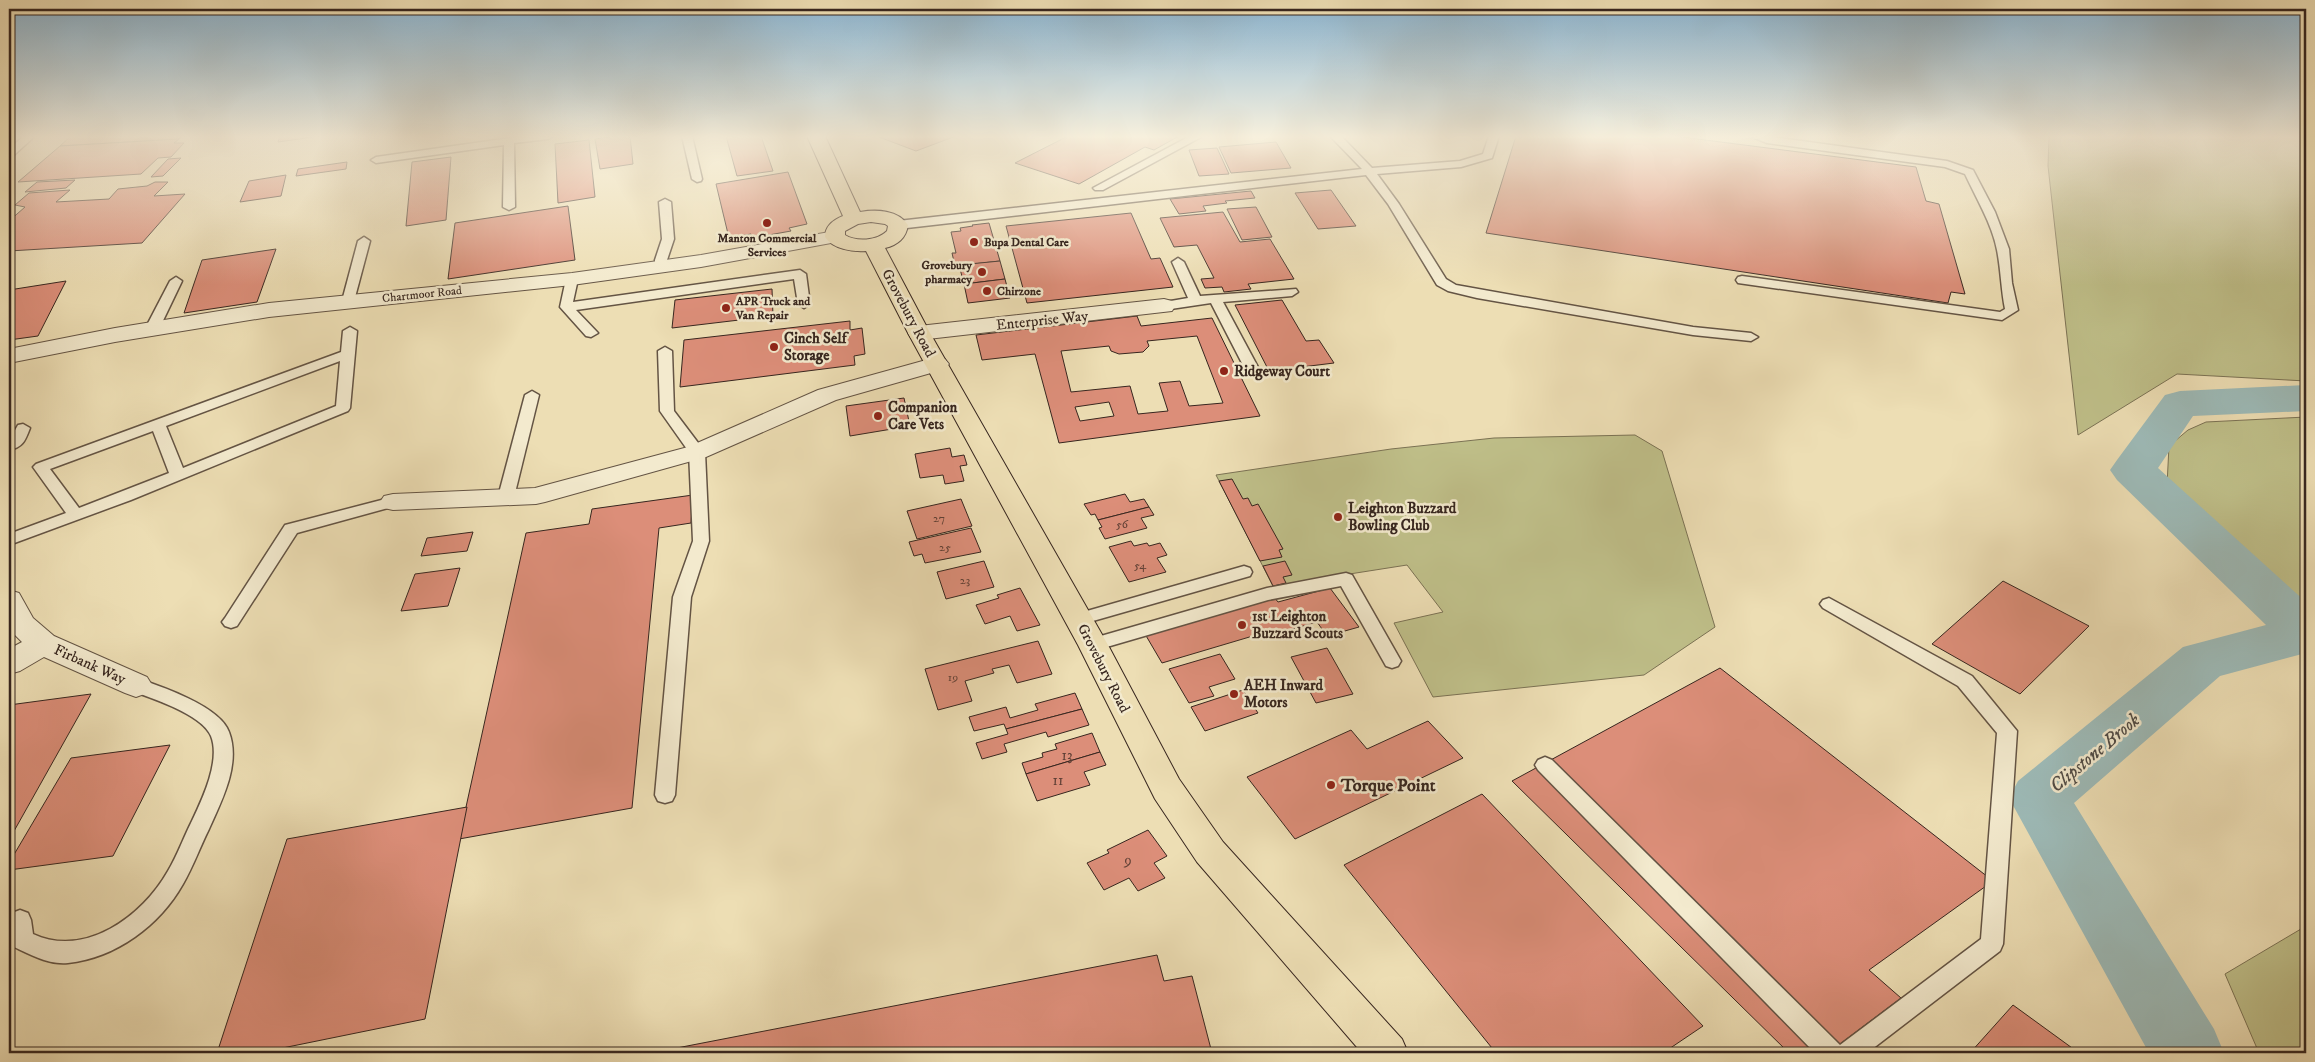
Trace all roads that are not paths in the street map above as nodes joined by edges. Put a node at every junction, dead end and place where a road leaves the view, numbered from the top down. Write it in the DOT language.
graph roads {
  1 [pos="509,186"];
  2 [pos="838,186"];
  3 [pos="1104,186"];
  4 [pos="1243,186"];
  5 [pos="1379,186"];
  6 [pos="1976,186"];
  7 [pos="1099,188"];
  8 [pos="665,202"];
  9 [pos="509,207"];
  10 [pos="855,218"];
  11 [pos="898,225"];
  12 [pos="836,237"];
  13 [pos="364,241"];
  14 [pos="872,245"];
  15 [pos="1178,262"];
  16 [pos="661,267"];
  17 [pos="572,279"];
  18 [pos="1742,280"];
  19 [pos="176,281"];
  20 [pos="1292,292"];
  21 [pos="1216,298"];
  22 [pos="1196,300"];
  23 [pos="348,302"];
  24 [pos="804,304"];
  25 [pos="566,306"];
  26 [pos="1164,306"];
  27 [pos="152,329"];
  28 [pos="350,331"];
  29 [pos="591,334"];
  30 [pos="919,334"];
  31 [pos="1752,337"];
  32 [pos="665,351"];
  33 [pos="348,354"];
  34 [pos="9,356"];
  35 [pos="936,364"];
  36 [pos="1252,369"];
  37 [pos="532,395"];
  38 [pos="158,424"];
  39 [pos="23,428"];
  40 [pos="9,446"];
  41 [pos="696,452"];
  42 [pos="178,476"];
  43 [pos="506,497"];
  44 [pos="393,502"];
  45 [pos="76,515"];
  46 [pos="9,540"];
  47 [pos="1244,572"];
  48 [pos="9,600"];
  49 [pos="1829,604"];
  50 [pos="231,622"];
  51 [pos="1086,632"];
  52 [pos="43,644"];
  53 [pos="1392,661"];
  54 [pos="9,663"];
  55 [pos="136,685"];
  56 [pos="1546,765"];
  57 [pos="665,796"];
  58 [pos="20,920"];
  59 [pos="1388,1053"];
  60 [pos="1831,1053"];
  61 [pos="1848,1053"];
  1 -- 9 [label="lane"];
  2 -- 10 [label="main road"];
  3 -- 7 [label="lane"];
  4 -- 11 [label="lane"];
  5 -- 31 [label="lane"];
  6 -- 18 [label="lane"];
  8 -- 16 [label="lane"];
  10 -- 11 [label="main road"];
  10 -- 12 [label="main road"];
  11 -- 14 [label="main road"];
  12 -- 14 [label="main road"];
  12 -- 16 [label="street, Chartmoor Road"];
  13 -- 23 [label="lane"];
  14 -- 30 [label="main road, Grovebury Road"];
  15 -- 22 [label="lane"];
  16 -- 17 [label="street, Chartmoor Road"];
  17 -- 23 [label="street, Chartmoor Road"];
  17 -- 25 [label="lane"];
  19 -- 27 [label="lane"];
  20 -- 21 [label="lane"];
  21 -- 22 [label="lane"];
  21 -- 36 [label="lane"];
  22 -- 26 [label="lane"];
  23 -- 27 [label="street, Chartmoor Road"];
  24 -- 25 [label="lane"];
  25 -- 29 [label="lane"];
  26 -- 30 [label="street, Enterprise Way"];
  27 -- 34 [label="street, Chartmoor Road"];
  28 -- 33 [label="lane"];
  30 -- 35 [label="main road, Grovebury Road"];
  32 -- 41 [label="lane"];
  33 -- 38 [label="lane"];
  33 -- 42 [label="lane"];
  35 -- 41 [label="street"];
  35 -- 51 [label="main road, Grovebury Road"];
  37 -- 43 [label="lane"];
  38 -- 42 [label="lane"];
  38 -- 45 [label="lane"];
  39 -- 40 [label="lane"];
  41 -- 43 [label="street"];
  41 -- 57 [label="lane"];
  42 -- 45 [label="lane"];
  43 -- 44 [label="street"];
  44 -- 50 [label="lane"];
  45 -- 46 [label="lane"];
  47 -- 51 [label="lane"];
  48 -- 52 [label="street, Firbank Way"];
  49 -- 61 [label="lane"];
  51 -- 53 [label="lane"];
  51 -- 59 [label="main road, Grovebury Road"];
  52 -- 54 [label="street, Firbank Way"];
  52 -- 55 [label="street, Firbank Way"];
  55 -- 58 [label="lane"];
  56 -- 60 [label="lane"];
}
